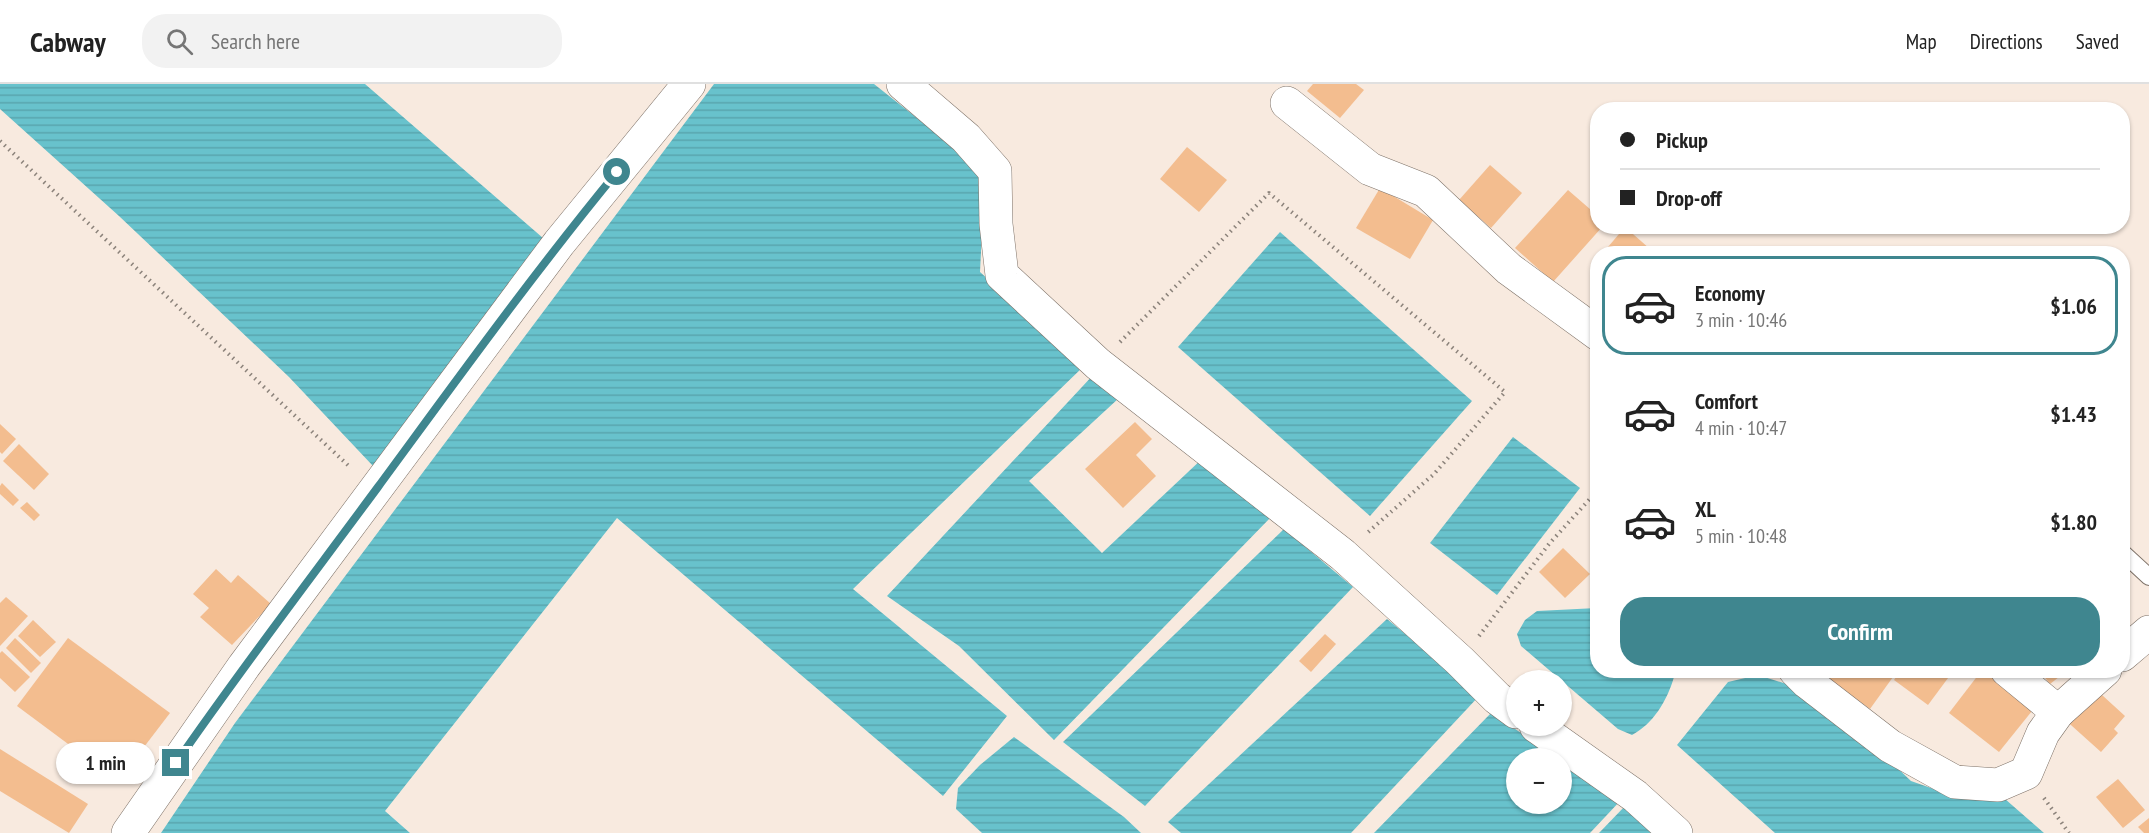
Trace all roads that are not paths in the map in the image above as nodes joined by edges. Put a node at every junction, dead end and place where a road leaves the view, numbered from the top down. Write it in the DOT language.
graph roads {
  1 [pos="689,84"];
  2 [pos="903,84"];
  3 [pos="1287,104"];
  4 [pos="1590,328"];
  5 [pos="2130,559"];
  6 [pos="2149,577"];
  7 [pos="2149,632"];
  8 [pos="2130,648"];
  9 [pos="1803,678"];
  10 [pos="2017,678"];
  11 [pos="2096,678"];
  12 [pos="1506,705"];
  13 [pos="2058,712"];
  14 [pos="1550,736"];
  15 [pos="128,833"];
  16 [pos="1676,833"];
  1 -- 15 [label="street"];
  2 -- 12 [label="street"];
  3 -- 4 [label="street"];
  5 -- 6 [label="lane"];
  7 -- 8 [label="street"];
  9 -- 13 [label="street"];
  10 -- 13 [label="street"];
  11 -- 13 [label="street"];
  14 -- 16 [label="street"];
}
